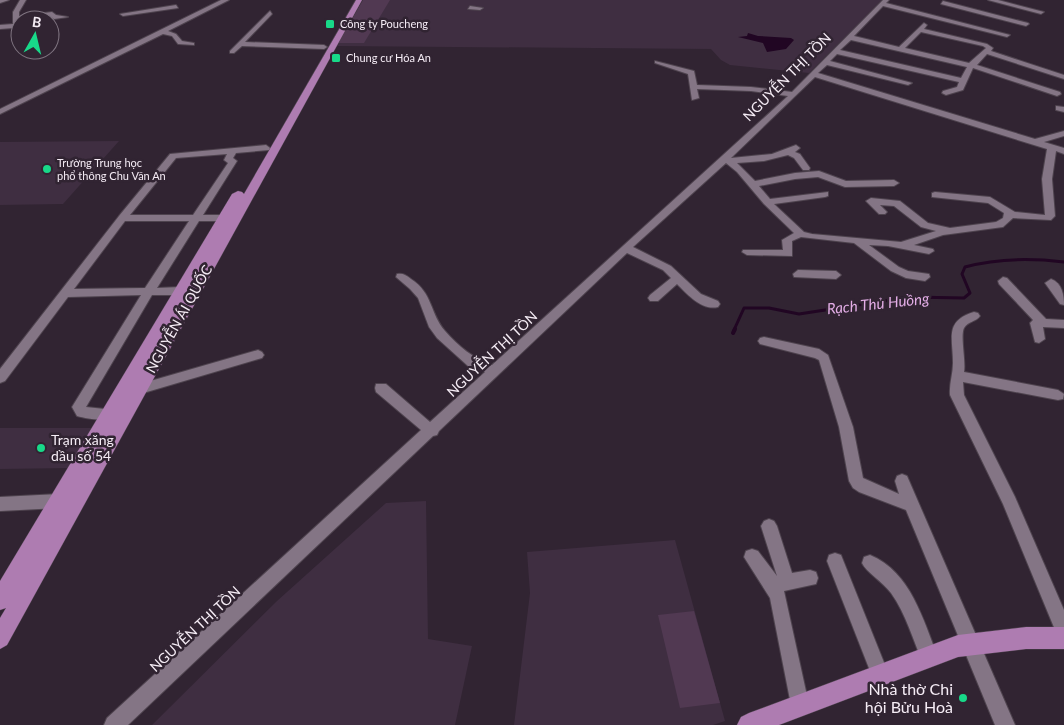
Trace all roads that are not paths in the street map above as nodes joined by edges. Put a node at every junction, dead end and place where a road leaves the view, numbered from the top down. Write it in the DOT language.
graph roads {
  1 [pos="6,0"];
  2 [pos="226,0"];
  3 [pos="350,0"];
  4 [pos="359,0"];
  5 [pos="991,0"];
  6 [pos="0,1"];
  7 [pos="944,1"];
  8 [pos="884,2"];
  9 [pos="178,4"];
  10 [pos="470,8"];
  11 [pos="480,8"];
  12 [pos="34,9"];
  13 [pos="31,10"];
  14 [pos="1041,12"];
  15 [pos="270,13"];
  16 [pos="123,14"];
  17 [pos="932,15"];
  18 [pos="60,16"];
  19 [pos="65,16"];
  20 [pos="1026,24"];
  21 [pos="169,28"];
  22 [pos="920,30"];
  23 [pos="1007,35"];
  24 [pos="848,37"];
  25 [pos="192,44"];
  26 [pos="240,44"];
  27 [pos="328,47"];
  28 [pos="900,50"];
  29 [pos="834,51"];
  30 [pos="232,52"];
  31 [pos="988,52"];
  32 [pos="657,62"];
  33 [pos="824,62"];
  34 [pos="971,66"];
  35 [pos="813,74"];
  36 [pos="1064,77"];
  37 [pos="964,82"];
  38 [pos="908,83"];
  39 [pos="695,87"];
  40 [pos="946,93"];
  41 [pos="794,94"];
  42 [pos="1057,94"];
  43 [pos="695,98"];
  44 [pos="897,99"];
  45 [pos="889,104"];
  46 [pos="0,112"];
  47 [pos="1064,133"];
  48 [pos="1035,142"];
  49 [pos="1052,147"];
  50 [pos="266,148"];
  51 [pos="233,151"];
  52 [pos="1064,151"];
  53 [pos="727,160"];
  54 [pos="806,168"];
  55 [pos="774,182"];
  56 [pos="894,183"];
  57 [pos="754,184"];
  58 [pos="825,194"];
  59 [pos="935,195"];
  60 [pos="792,198"];
  61 [pos="767,202"];
  62 [pos="882,212"];
  63 [pos="1009,214"];
  64 [pos="122,218"];
  65 [pos="195,218"];
  66 [pos="224,218"];
  67 [pos="951,231"];
  68 [pos="800,234"];
  69 [pos="855,239"];
  70 [pos="903,245"];
  71 [pos="626,248"];
  72 [pos="930,251"];
  73 [pos="747,252"];
  74 [pos="788,254"];
  75 [pos="836,275"];
  76 [pos="401,277"];
  77 [pos="925,277"];
  78 [pos="677,279"];
  79 [pos="1003,281"];
  80 [pos="1050,284"];
  81 [pos="180,291"];
  82 [pos="149,292"];
  83 [pos="64,293"];
  84 [pos="654,298"];
  85 [pos="1064,301"];
  86 [pos="714,304"];
  87 [pos="974,316"];
  88 [pos="1043,323"];
  89 [pos="1064,324"];
  90 [pos="1039,339"];
  91 [pos="764,341"];
  92 [pos="258,355"];
  93 [pos="496,371"];
  94 [pos="958,376"];
  95 [pos="0,378"];
  96 [pos="140,388"];
  97 [pos="381,388"];
  98 [pos="1058,395"];
  99 [pos="109,414"];
  100 [pos="432,431"];
  101 [pos="92,441"];
  102 [pos="110,442"];
  103 [pos="902,481"];
  104 [pos="59,500"];
  105 [pos="0,504"];
  106 [pos="912,506"];
  107 [pos="770,526"];
  108 [pos="752,557"];
  109 [pos="835,561"];
  110 [pos="870,563"];
  111 [pos="810,578"];
  112 [pos="780,583"];
  113 [pos="0,600"];
  114 [pos="1064,631"];
  115 [pos="0,638"];
  116 [pos="1064,638"];
  117 [pos="972,644"];
  118 [pos="929,657"];
  119 [pos="880,675"];
  120 [pos="800,705"];
  121 [pos="114,725"];
  122 [pos="749,725"];
  123 [pos="1005,725"];
  1 -- 6 [label="street"];
  2 -- 21 [label="street"];
  3 -- 27 [label="main road"];
  4 -- 27 [label="main road, NGUYỄN ÁI QUỐC"];
  5 -- 14 [label="street"];
  7 -- 17 [label="street"];
  7 -- 20 [label="street"];
  8 -- 17 [label="street"];
  8 -- 24 [label="street, NGUYỄN THỊ TỒN"];
  9 -- 16 [label="street"];
  9 -- 21 [label="street"];
  10 -- 11 [label="street"];
  12 -- 13 [label="street"];
  15 -- 26 [label="street"];
  17 -- 22 [label="street"];
  17 -- 23 [label="street"];
  18 -- 19 [label="street"];
  21 -- 25 [label="street"];
  21 -- 46 [label="street"];
  22 -- 28 [label="street"];
  22 -- 31 [label="street"];
  24 -- 28 [label="street"];
  24 -- 29 [label="street, NGUYỄN THỊ TỒN"];
  26 -- 27 [label="street"];
  26 -- 30 [label="street"];
  27 -- 50 [label="main road, NGUYỄN ÁI QUỐC"];
  27 -- 96 [label="main road, NGUYỄN ÁI QUỐC"];
  28 -- 34 [label="street"];
  29 -- 33 [label="street, NGUYỄN THỊ TỒN"];
  29 -- 37 [label="street"];
  31 -- 34 [label="street"];
  31 -- 36 [label="street"];
  32 -- 39 [label="street"];
  33 -- 35 [label="street, NGUYỄN THỊ TỒN"];
  33 -- 38 [label="street"];
  34 -- 37 [label="street"];
  34 -- 42 [label="street"];
  35 -- 41 [label="street, NGUYỄN THỊ TỒN"];
  35 -- 44 [label="street"];
  37 -- 40 [label="street"];
  39 -- 41 [label="street"];
  39 -- 43 [label="street"];
  41 -- 53 [label="street, NGUYỄN THỊ TỒN"];
  44 -- 45 [label="street"];
  44 -- 48 [label="street"];
  47 -- 48 [label="street"];
  48 -- 49 [label="street"];
  49 -- 52 [label="street"];
  49 -- 63 [label="street"];
  50 -- 51 [label="street"];
  50 -- 66 [label="main road, NGUYỄN ÁI QUỐC"];
  51 -- 64 [label="street"];
  51 -- 65 [label="street"];
  53 -- 54 [label="street"];
  53 -- 57 [label="street"];
  53 -- 71 [label="street, NGUYỄN THỊ TỒN"];
  55 -- 56 [label="street"];
  55 -- 57 [label="street"];
  55 -- 60 [label="street"];
  57 -- 61 [label="street"];
  58 -- 60 [label="street"];
  59 -- 63 [label="street"];
  60 -- 61 [label="street"];
  61 -- 68 [label="street"];
  62 -- 67 [label="street"];
  63 -- 67 [label="street"];
  64 -- 65 [label="street"];
  64 -- 83 [label="street"];
  65 -- 66 [label="street"];
  65 -- 82 [label="street"];
  66 -- 81 [label="main road, NGUYỄN ÁI QUỐC"];
  67 -- 70 [label="street"];
  68 -- 69 [label="street"];
  68 -- 74 [label="street"];
  69 -- 70 [label="street"];
  69 -- 77 [label="street"];
  70 -- 72 [label="street"];
  71 -- 78 [label="street"];
  71 -- 93 [label="street, NGUYỄN THỊ TỒN"];
  73 -- 74 [label="street"];
  74 -- 75 [label="street"];
  76 -- 93 [label="street"];
  78 -- 84 [label="street"];
  78 -- 86 [label="street"];
  79 -- 88 [label="street"];
  80 -- 85 [label="street"];
  81 -- 82 [label="street"];
  81 -- 99 [label="main road, NGUYỄN ÁI QUỐC"];
  82 -- 83 [label="street"];
  82 -- 99 [label="street"];
  83 -- 95 [label="street"];
  87 -- 94 [label="street"];
  88 -- 89 [label="street"];
  88 -- 90 [label="street"];
  91 -- 106 [label="street"];
  92 -- 96 [label="street"];
  93 -- 100 [label="street, NGUYỄN THỊ TỒN"];
  94 -- 98 [label="street"];
  94 -- 114 [label="street"];
  96 -- 102 [label="main road, NGUYỄN ÁI QUỐC"];
  97 -- 100 [label="street"];
  99 -- 101 [label="main road, NGUYỄN ÁI QUỐC"];
  100 -- 121 [label="street, NGUYỄN THỊ TỒN"];
  101 -- 102 [label="main road"];
  101 -- 104 [label="main road, NGUYỄN ÁI QUỐC"];
  102 -- 115 [label="main road, NGUYỄN ÁI QUỐC"];
  103 -- 106 [label="street"];
  104 -- 105 [label="street"];
  104 -- 113 [label="main road, NGUYỄN ÁI QUỐC"];
  106 -- 117 [label="street"];
  107 -- 112 [label="street"];
  108 -- 112 [label="street"];
  109 -- 119 [label="street"];
  110 -- 118 [label="street"];
  111 -- 112 [label="street"];
  112 -- 120 [label="street"];
  116 -- 117 [label="main road"];
  117 -- 118 [label="main road"];
  117 -- 123 [label="street"];
  118 -- 119 [label="main road"];
  119 -- 120 [label="main road"];
  120 -- 122 [label="main road"];
}
